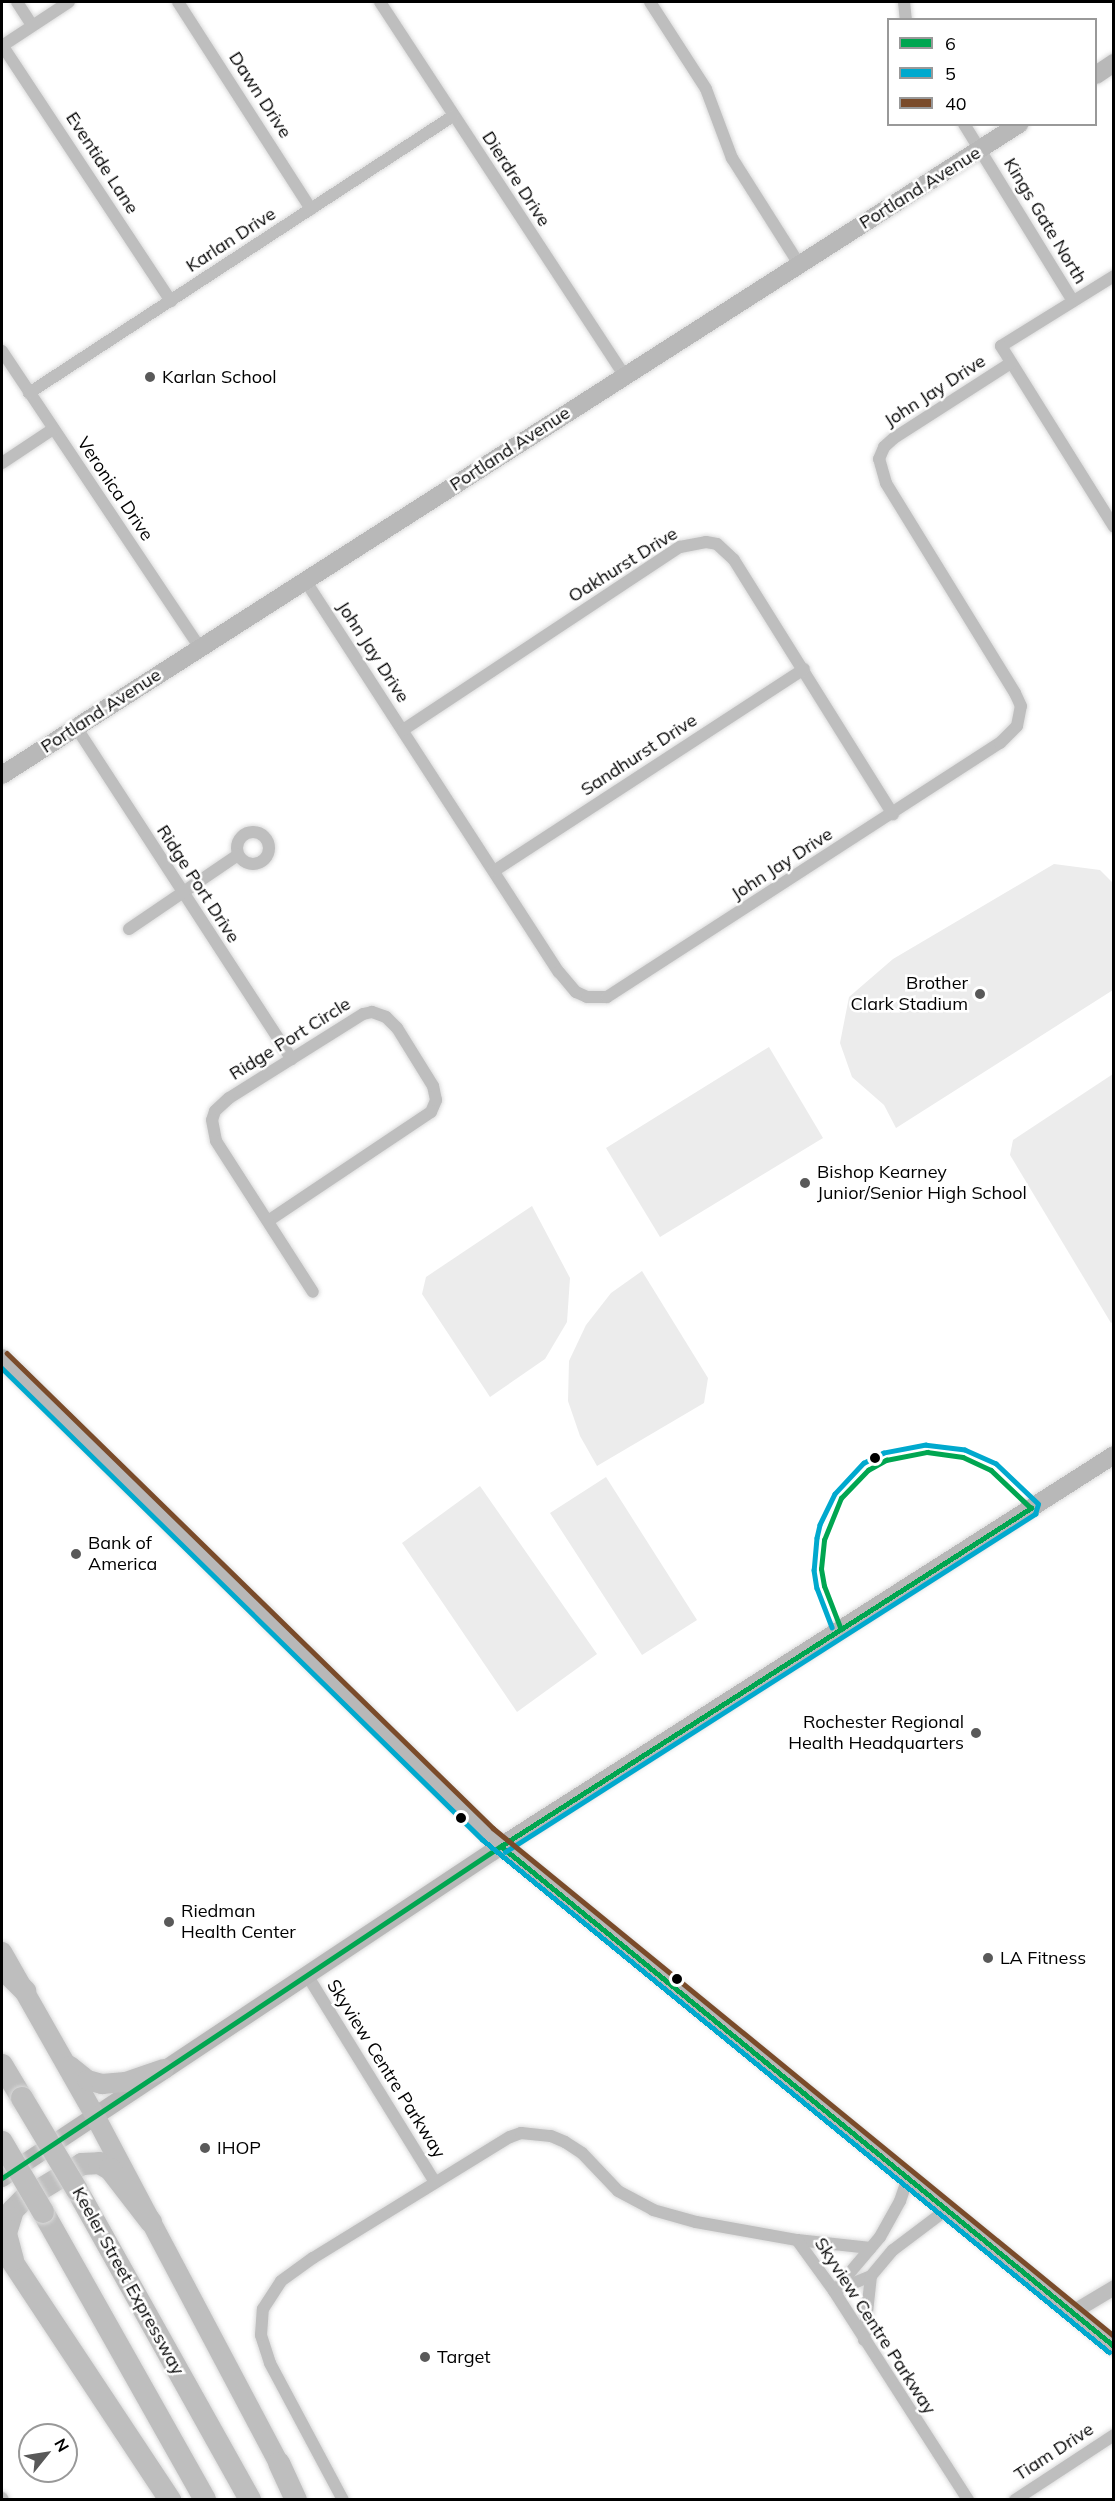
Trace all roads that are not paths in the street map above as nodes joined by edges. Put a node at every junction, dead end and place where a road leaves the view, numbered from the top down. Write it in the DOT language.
graph roads {
  1 [pos="17,2"];
  2 [pos="69,2"];
  3 [pos="177,2"];
  4 [pos="380,2"];
  5 [pos="650,2"];
  6 [pos="904,2"];
  7 [pos="906,18"];
  8 [pos="32,25"];
  9 [pos="2,45"];
  10 [pos="1113,63"];
  11 [pos="1097,74"];
  12 [pos="453,116"];
  13 [pos="965,126"];
  14 [pos="1016,126"];
  15 [pos="980,149"];
  16 [pos="311,209"];
  17 [pos="799,264"];
  18 [pos="1113,276"];
  19 [pos="171,301"];
  20 [pos="1073,301"];
  21 [pos="2,351"];
  22 [pos="1011,363"];
  23 [pos="624,375"];
  24 [pos="30,393"];
  25 [pos="53,429"];
  26 [pos="2,463"];
  27 [pos="1113,527"];
  28 [pos="305,580"];
  29 [pos="200,648"];
  30 [pos="804,669"];
  31 [pos="76,727"];
  32 [pos="403,730"];
  33 [pos="2,775"];
  34 [pos="892,814"];
  35 [pos="238,855"];
  36 [pos="494,871"];
  37 [pos="182,893"];
  38 [pos="129,929"];
  39 [pos="292,1059"];
  40 [pos="268,1221"];
  41 [pos="313,1292"];
  42 [pos="2,1358"];
  43 [pos="1113,1455"];
  44 [pos="501,1846"];
  45 [pos="2,1952"];
  46 [pos="2,1968"];
  47 [pos="307,1976"];
  48 [pos="25,1991"];
  49 [pos="60,2054"];
  50 [pos="2,2065"];
  51 [pos="164,2069"];
  52 [pos="95,2116"];
  53 [pos="2,2142"];
  54 [pos="2,2178"];
  55 [pos="908,2178"];
  56 [pos="435,2182"];
  57 [pos="946,2210"];
  58 [pos="151,2222"];
  59 [pos="797,2240"];
  60 [pos="2,2246"];
  61 [pos="871,2248"];
  62 [pos="17,2270"];
  63 [pos="871,2277"];
  64 [pos="1113,2287"];
  65 [pos="834,2291"];
  66 [pos="1072,2312"];
  67 [pos="864,2340"];
  68 [pos="1113,2346"];
  69 [pos="1113,2435"];
  70 [pos="279,2463"];
  71 [pos="170,2499"];
  72 [pos="205,2499"];
  73 [pos="250,2499"];
  74 [pos="298,2499"];
  75 [pos="343,2499"];
  76 [pos="968,2499"];
  77 [pos="1015,2499"];
  1 -- 8 [label="street"];
  2 -- 8 [label="street"];
  3 -- 16 [label="street, Dawn Drive"];
  4 -- 12 [label="street, Dierdre Drive"];
  5 -- 17 [label="street"];
  6 -- 7 [label="street"];
  8 -- 9 [label="street"];
  9 -- 19 [label="street, Eventide Lane"];
  10 -- 11 [label="main road"];
  12 -- 16 [label="street, Karlan Drive"];
  12 -- 23 [label="street, Dierdre Drive"];
  13 -- 15 [label="street, Kings Gate North"];
  14 -- 15 [label="main road, Portland Avenue"];
  15 -- 17 [label="main road, Portland Avenue"];
  15 -- 20 [label="street, Kings Gate North"];
  16 -- 19 [label="street, Karlan Drive"];
  17 -- 23 [label="main road, Portland Avenue"];
  18 -- 20 [label="street, Kings Gate North"];
  19 -- 24 [label="street, Karlan Drive"];
  20 -- 22 [label="street"];
  21 -- 24 [label="street, Veronica Drive"];
  22 -- 27 [label="street"];
  22 -- 34 [label="street, John Jay Drive"];
  23 -- 28 [label="main road, Portland Avenue"];
  24 -- 25 [label="street, Veronica Drive"];
  25 -- 26 [label="street"];
  25 -- 29 [label="street, Veronica Drive"];
  28 -- 29 [label="main road, Portland Avenue"];
  28 -- 32 [label="street, John Jay Drive"];
  29 -- 31 [label="main road, Portland Avenue"];
  30 -- 32 [label="street, Oakhurst Drive"];
  30 -- 34 [label="street, Oakhurst Drive"];
  30 -- 36 [label="street, Sandhurst Drive"];
  31 -- 33 [label="main road, Portland Avenue"];
  31 -- 37 [label="street, Ridge Port Drive"];
  32 -- 36 [label="street, John Jay Drive"];
  34 -- 36 [label="street, John Jay Drive"];
  35 -- 37 [label="street"];
  37 -- 38 [label="street"];
  37 -- 39 [label="street, Ridge Port Drive"];
  39 -- 40 [label="street, Ridge Port Circle"];
  39 -- 40 [label="street, Ridge Port Circle"];
  40 -- 41 [label="street"];
  42 -- 44 [label="main road"];
  43 -- 44 [label="main road"];
  44 -- 47 [label="main road"];
  44 -- 55 [label="main road"];
  45 -- 48 [label="main road"];
  46 -- 48 [label="highway"];
  47 -- 51 [label="main road"];
  47 -- 56 [label="street, Skyview Centre Parkway"];
  48 -- 49 [label="main road"];
  49 -- 51 [label="main road"];
  49 -- 52 [label="main road"];
  50 -- 73 [label="highway, Keeler Street Expressway, bridge"];
  51 -- 52 [label="main road"];
  52 -- 54 [label="main road"];
  52 -- 58 [label="main road"];
  53 -- 72 [label="highway, bridge"];
  55 -- 57 [label="main road"];
  55 -- 61 [label="street"];
  56 -- 59 [label="street, Skyview Centre Parkway"];
  56 -- 75 [label="street, Skyview Centre Parkway"];
  57 -- 63 [label="street"];
  57 -- 66 [label="main road"];
  58 -- 62 [label="highway"];
  58 -- 70 [label="main road"];
  59 -- 61 [label="street"];
  59 -- 65 [label="street, Skyview Centre Parkway"];
  60 -- 62 [label="highway"];
  61 -- 65 [label="street"];
  62 -- 71 [label="highway"];
  63 -- 65 [label="street"];
  63 -- 67 [label="street"];
  64 -- 66 [label="street"];
  65 -- 67 [label="street, Skyview Centre Parkway"];
  66 -- 68 [label="main road"];
  67 -- 76 [label="street, Skyview Centre Parkway"];
  69 -- 77 [label="street, Tiam Drive"];
  70 -- 74 [label="highway"];
}
